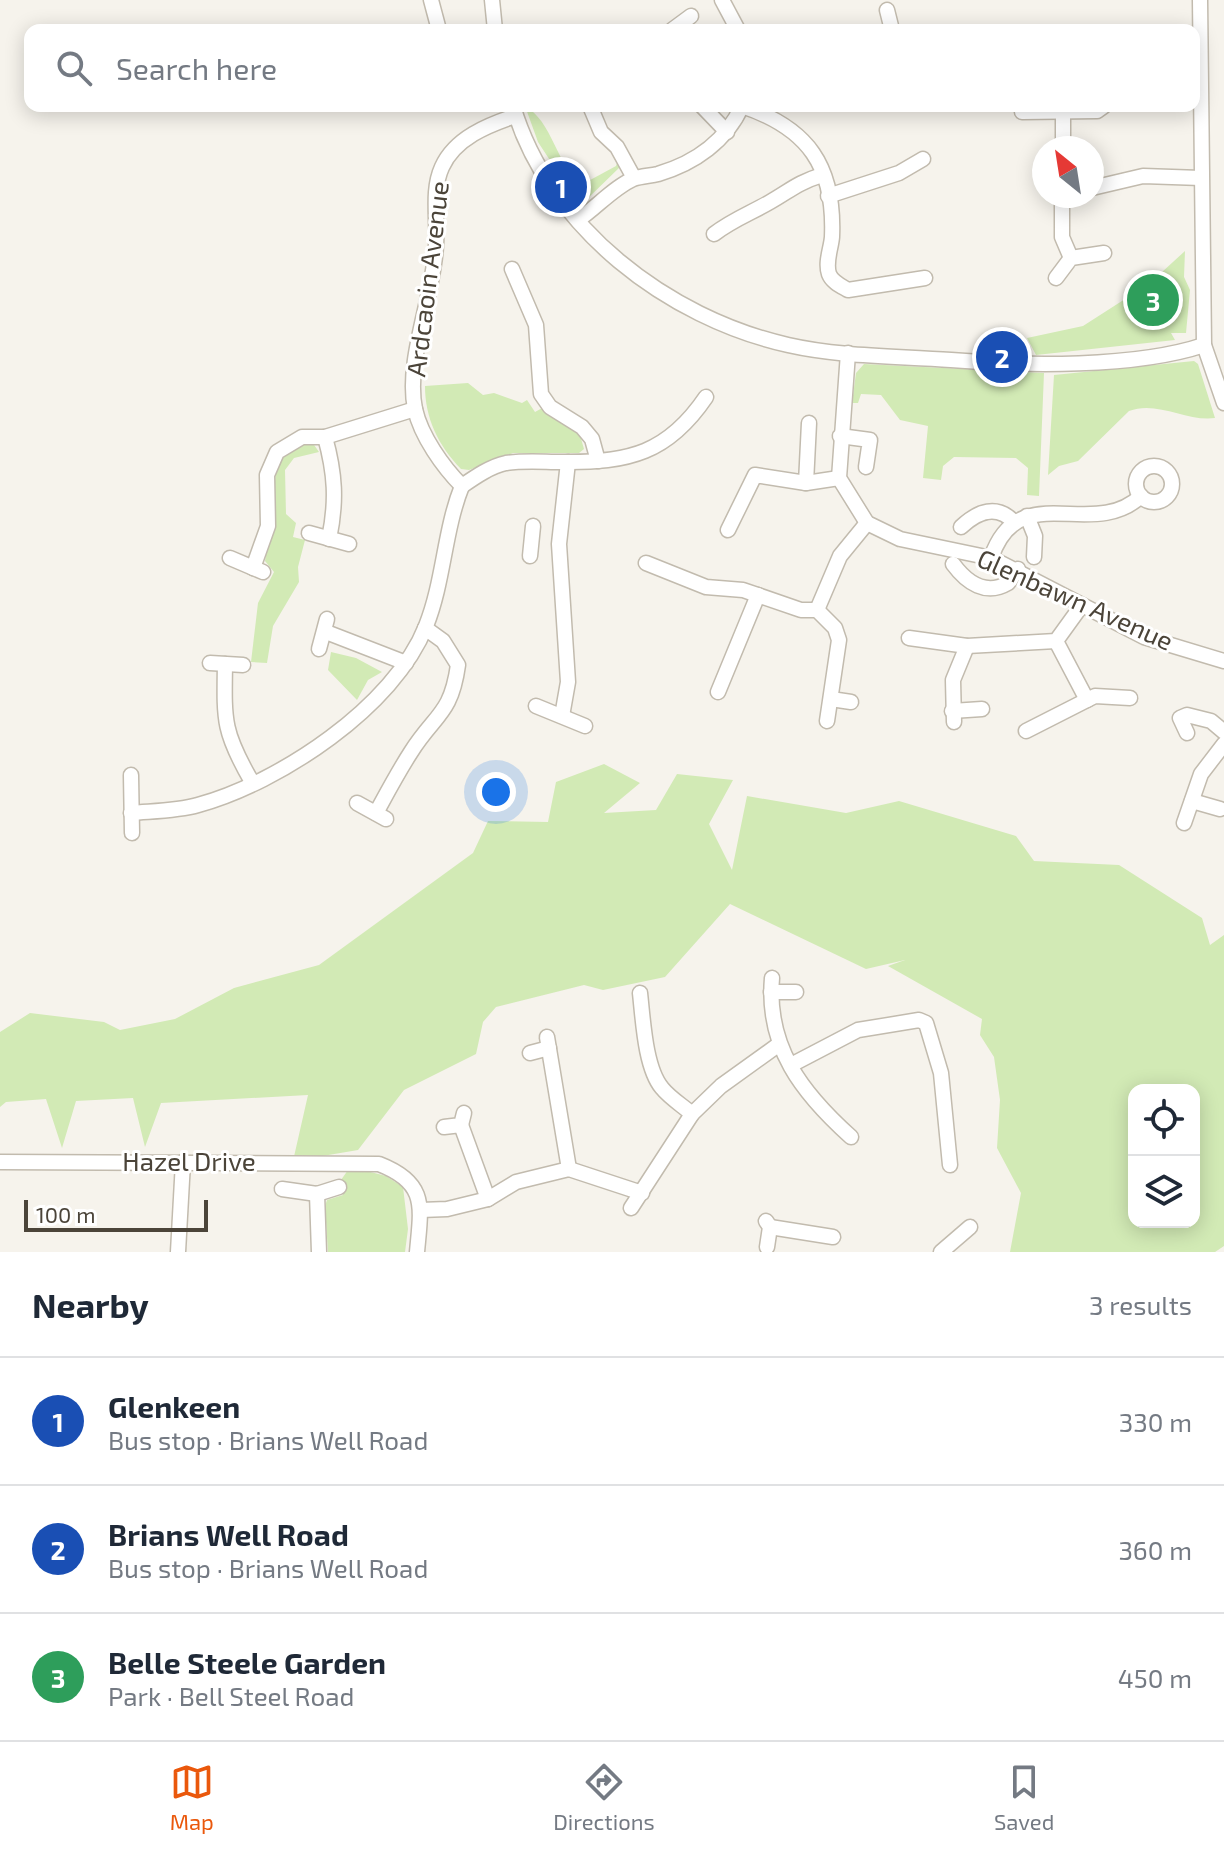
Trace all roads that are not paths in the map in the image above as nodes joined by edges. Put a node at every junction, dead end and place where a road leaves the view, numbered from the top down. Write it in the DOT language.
graph roads {
  1 [pos="431,0"];
  2 [pos="492,0"];
  3 [pos="722,0"];
  4 [pos="1200,0"];
  5 [pos="887,10"];
  6 [pos="691,16"];
  7 [pos="437,24"];
  8 [pos="494,24"];
  9 [pos="680,24"];
  10 [pos="735,24"];
  11 [pos="890,24"];
  12 [pos="512,112"];
  13 [pos="514,112"];
  14 [pos="593,112"];
  15 [pos="708,112"];
  16 [pos="739,112"];
  17 [pos="760,112"];
  18 [pos="1063,112"];
  19 [pos="727,132"];
  20 [pos="1063,136"];
  21 [pos="923,159"];
  22 [pos="822,175"];
  23 [pos="634,178"];
  24 [pos="1201,178"];
  25 [pos="1104,185"];
  26 [pos="828,196"];
  27 [pos="1062,208"];
  28 [pos="578,220"];
  29 [pos="714,234"];
  30 [pos="1104,253"];
  31 [pos="1071,258"];
  32 [pos="510,270"];
  33 [pos="925,278"];
  34 [pos="1056,278"];
  35 [pos="1204,345"];
  36 [pos="848,353"];
  37 [pos="706,397"];
  38 [pos="1224,403"];
  39 [pos="415,409"];
  40 [pos="809,423"];
  41 [pos="840,436"];
  42 [pos="325,437"];
  43 [pos="598,461"];
  44 [pos="568,462"];
  45 [pos="866,467"];
  46 [pos="839,478"];
  47 [pos="806,483"];
  48 [pos="462,486"];
  49 [pos="1141,496"];
  50 [pos="723,499"];
  51 [pos="738,506"];
  52 [pos="1020,519"];
  53 [pos="867,523"];
  54 [pos="961,527"];
  55 [pos="728,530"];
  56 [pos="309,533"];
  57 [pos="329,539"];
  58 [pos="533,541"];
  59 [pos="349,544"];
  60 [pos="559,544"];
  61 [pos="1034,557"];
  62 [pos="230,558"];
  63 [pos="991,558"];
  64 [pos="654,562"];
  65 [pos="953,564"];
  66 [pos="1018,569"];
  67 [pos="758,595"];
  68 [pos="1082,605"];
  69 [pos="817,610"];
  70 [pos="425,628"];
  71 [pos="909,638"];
  72 [pos="1056,641"];
  73 [pos="967,646"];
  74 [pos="319,649"];
  75 [pos="1224,661"];
  76 [pos="406,663"];
  77 [pos="712,663"];
  78 [pos="243,665"];
  79 [pos="727,668"];
  80 [pos="718,692"];
  81 [pos="1130,698"];
  82 [pos="831,699"];
  83 [pos="1087,700"];
  84 [pos="851,702"];
  85 [pos="536,706"];
  86 [pos="982,709"];
  87 [pos="562,716"];
  88 [pos="827,721"];
  89 [pos="585,726"];
  90 [pos="1026,731"];
  91 [pos="1224,732"];
  92 [pos="1187,733"];
  93 [pos="1224,744"];
  94 [pos="131,775"];
  95 [pos="252,782"];
  96 [pos="1192,801"];
  97 [pos="357,803"];
  98 [pos="1220,809"];
  99 [pos="131,813"];
  100 [pos="1184,823"];
  101 [pos="132,833"];
  102 [pos="796,992"];
  103 [pos="657,1004"];
  104 [pos="778,1045"];
  105 [pos="530,1053"];
  106 [pos="791,1065"];
  107 [pos="692,1114"];
  108 [pos="850,1115"];
  109 [pos="444,1127"];
  110 [pos="954,1157"];
  111 [pos="0,1162"];
  112 [pos="183,1162"];
  113 [pos="569,1169"];
  114 [pos="339,1187"];
  115 [pos="282,1189"];
  116 [pos="642,1193"];
  117 [pos="317,1194"];
  118 [pos="488,1199"];
  119 [pos="631,1208"];
  120 [pos="421,1210"];
  121 [pos="970,1227"];
  122 [pos="809,1234"];
  123 [pos="833,1237"];
  124 [pos="767,1247"];
  125 [pos="178,1252"];
  126 [pos="319,1252"];
  127 [pos="417,1252"];
  128 [pos="807,1252"];
  129 [pos="941,1252"];
  1 -- 7 [label="street"];
  2 -- 8 [label="street"];
  3 -- 10 [label="street"];
  4 -- 24 [label="street"];
  5 -- 11 [label="street"];
  6 -- 9 [label="street"];
  12 -- 39 [label="street, Ardcaoin Avenue"];
  13 -- 28 [label="street"];
  14 -- 23 [label="street"];
  15 -- 19 [label="street"];
  16 -- 19 [label="street"];
  17 -- 22 [label="street"];
  18 -- 20 [label="street"];
  19 -- 23 [label="street"];
  21 -- 26 [label="street"];
  22 -- 26 [label="street"];
  22 -- 29 [label="street"];
  23 -- 28 [label="street"];
  24 -- 25 [label="street"];
  24 -- 35 [label="street"];
  26 -- 33 [label="street"];
  27 -- 31 [label="street"];
  28 -- 36 [label="street"];
  30 -- 31 [label="street"];
  31 -- 34 [label="street"];
  32 -- 43 [label="street"];
  35 -- 36 [label="street"];
  35 -- 38 [label="street"];
  36 -- 41 [label="street"];
  37 -- 43 [label="street"];
  39 -- 42 [label="street"];
  39 -- 48 [label="street, Ardcaoin Avenue"];
  40 -- 47 [label="street"];
  41 -- 45 [label="street"];
  41 -- 46 [label="street"];
  42 -- 57 [label="street"];
  42 -- 62 [label="street"];
  43 -- 44 [label="street"];
  44 -- 48 [label="street"];
  44 -- 60 [label="street"];
  46 -- 47 [label="street"];
  46 -- 53 [label="street"];
  47 -- 51 [label="street"];
  48 -- 70 [label="street"];
  49 -- 52 [label="street"];
  50 -- 51 [label="street"];
  51 -- 55 [label="street"];
  52 -- 54 [label="street"];
  52 -- 61 [label="street"];
  52 -- 63 [label="street"];
  53 -- 63 [label="street, Glenbawn Avenue"];
  53 -- 69 [label="street"];
  56 -- 57 [label="street"];
  57 -- 59 [label="street"];
  58 -- 60 [label="street"];
  60 -- 87 [label="street"];
  63 -- 66 [label="street, Glenbawn Avenue"];
  64 -- 67 [label="street"];
  65 -- 66 [label="street"];
  66 -- 68 [label="street, Glenbawn Avenue"];
  67 -- 69 [label="street"];
  67 -- 79 [label="street"];
  68 -- 72 [label="street"];
  68 -- 75 [label="street, Glenbawn Avenue"];
  69 -- 82 [label="street"];
  70 -- 76 [label="street"];
  70 -- 97 [label="street"];
  71 -- 73 [label="street"];
  72 -- 73 [label="street"];
  72 -- 83 [label="street"];
  73 -- 86 [label="street"];
  74 -- 76 [label="street"];
  76 -- 95 [label="street"];
  77 -- 79 [label="street"];
  78 -- 95 [label="street"];
  79 -- 80 [label="street"];
  81 -- 83 [label="street"];
  82 -- 84 [label="street"];
  82 -- 88 [label="street"];
  83 -- 90 [label="street"];
  85 -- 87 [label="street"];
  87 -- 89 [label="street"];
  91 -- 92 [label="street"];
  93 -- 96 [label="street"];
  94 -- 99 [label="street"];
  95 -- 99 [label="street"];
  96 -- 98 [label="street"];
  96 -- 100 [label="street"];
  99 -- 101 [label="street"];
  102 -- 104 [label="street"];
  103 -- 107 [label="street"];
  104 -- 106 [label="street"];
  104 -- 107 [label="street"];
  105 -- 113 [label="street"];
  106 -- 108 [label="street"];
  106 -- 110 [label="street"];
  107 -- 116 [label="street"];
  109 -- 118 [label="street"];
  111 -- 112 [label="street, Hazel Drive"];
  112 -- 120 [label="street, Hazel Drive"];
  112 -- 125 [label="street"];
  113 -- 116 [label="street"];
  113 -- 118 [label="street"];
  114 -- 117 [label="street"];
  115 -- 117 [label="street"];
  116 -- 119 [label="street"];
  117 -- 126 [label="street"];
  118 -- 120 [label="street"];
  120 -- 127 [label="street"];
  121 -- 129 [label="street"];
  122 -- 123 [label="street"];
  122 -- 124 [label="street"];
  122 -- 128 [label="street"];
}
